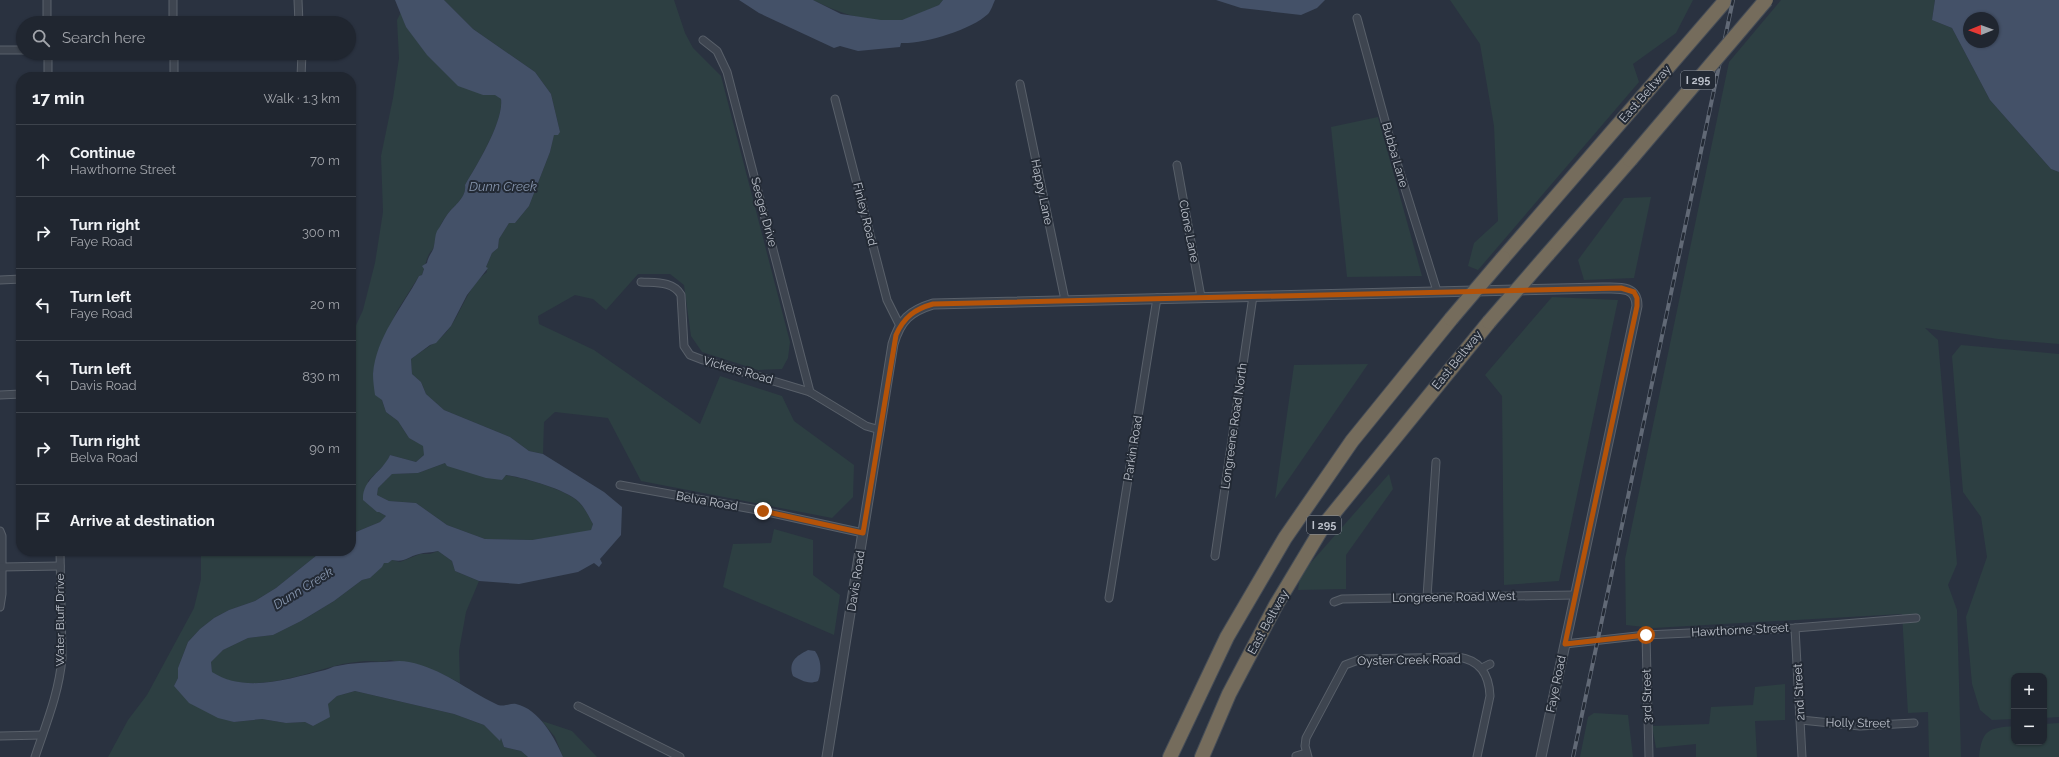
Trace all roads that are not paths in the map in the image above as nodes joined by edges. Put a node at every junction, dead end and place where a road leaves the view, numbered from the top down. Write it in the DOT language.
graph roads {
  1 [pos="47,0"];
  2 [pos="173,0"];
  3 [pos="298,0"];
  4 [pos="1726,0"];
  5 [pos="1766,0"];
  6 [pos="47,16"];
  7 [pos="173,16"];
  8 [pos="299,16"];
  9 [pos="1357,18"];
  10 [pos="703,40"];
  11 [pos="0,50"];
  12 [pos="16,50"];
  13 [pos="48,60"];
  14 [pos="174,60"];
  15 [pos="302,60"];
  16 [pos="48,72"];
  17 [pos="174,72"];
  18 [pos="301,72"];
  19 [pos="1020,84"];
  20 [pos="835,99"];
  21 [pos="1177,165"];
  22 [pos="16,279"];
  23 [pos="0,280"];
  24 [pos="641,282"];
  25 [pos="1602,288"];
  26 [pos="1437,292"];
  27 [pos="1253,296"];
  28 [pos="1202,297"];
  29 [pos="1157,298"];
  30 [pos="1065,300"];
  31 [pos="900,326"];
  32 [pos="810,392"];
  33 [pos="16,394"];
  34 [pos="0,395"];
  35 [pos="880,430"];
  36 [pos="1436,462"];
  37 [pos="620,485"];
  38 [pos="0,531"];
  39 [pos="863,533"];
  40 [pos="60,556"];
  41 [pos="1215,556"];
  42 [pos="60,566"];
  43 [pos="2,567"];
  44 [pos="1575,595"];
  45 [pos="1427,597"];
  46 [pos="1109,598"];
  47 [pos="1334,602"];
  48 [pos="0,607"];
  49 [pos="1916,618"];
  50 [pos="1795,628"];
  51 [pos="1646,635"];
  52 [pos="1565,644"];
  53 [pos="1490,664"];
  54 [pos="1482,668"];
  55 [pos="578,706"];
  56 [pos="1801,720"];
  57 [pos="1914,723"];
  58 [pos="42,735"];
  59 [pos="0,736"];
  60 [pos="1307,755"];
  61 [pos="1296,756"];
  62 [pos="35,757"];
  63 [pos="680,757"];
  64 [pos="827,757"];
  65 [pos="1170,757"];
  66 [pos="1202,757"];
  67 [pos="1476,757"];
  68 [pos="1541,757"];
  69 [pos="1649,757"];
  70 [pos="1802,757"];
  1 -- 6 [label="street"];
  2 -- 7 [label="street"];
  3 -- 8 [label="street"];
  4 -- 65 [label="highway, East Beltway / I 295, bridge"];
  5 -- 66 [label="highway, East Beltway / I 295, bridge"];
  9 -- 26 [label="street, Bubba Lane"];
  10 -- 32 [label="street, Seeger Drive"];
  11 -- 12 [label="street"];
  13 -- 16 [label="street"];
  14 -- 17 [label="street"];
  15 -- 18 [label="street"];
  19 -- 30 [label="street, Happy Lane"];
  20 -- 31 [label="street, Finley Road"];
  21 -- 28 [label="street, Clone Lane"];
  22 -- 23 [label="street"];
  24 -- 32 [label="street, Vickers Road"];
  25 -- 26 [label="street, Davis Road"];
  25 -- 44 [label="street, Faye Road"];
  26 -- 27 [label="street, Davis Road"];
  27 -- 28 [label="street, Davis Road"];
  27 -- 41 [label="street, Longreene Road North"];
  28 -- 29 [label="street, Davis Road"];
  29 -- 30 [label="street, Davis Road"];
  29 -- 46 [label="street, Parkin Road"];
  30 -- 31 [label="street, Davis Road"];
  31 -- 35 [label="street, Davis Road"];
  32 -- 35 [label="street, Vickers Road"];
  33 -- 34 [label="street"];
  35 -- 39 [label="street, Davis Road"];
  36 -- 45 [label="street"];
  37 -- 39 [label="street, Belva Road"];
  38 -- 43 [label="street"];
  39 -- 64 [label="street, Davis Road"];
  40 -- 42 [label="street, Water Bluff Drive"];
  42 -- 43 [label="street"];
  42 -- 58 [label="street, Water Bluff Drive"];
  43 -- 48 [label="street"];
  44 -- 45 [label="street, Longreene Road West"];
  44 -- 52 [label="street, Faye Road"];
  45 -- 47 [label="street, Longreene Road West"];
  49 -- 50 [label="street, Hawthorne Street"];
  50 -- 51 [label="street, Hawthorne Street"];
  50 -- 56 [label="street, 2nd Street"];
  51 -- 52 [label="street, Hawthorne Street"];
  51 -- 69 [label="street, 3rd Street"];
  52 -- 68 [label="street, Faye Road"];
  53 -- 54 [label="street"];
  54 -- 60 [label="street, Oyster Creek Road"];
  54 -- 67 [label="street"];
  55 -- 63 [label="street"];
  56 -- 57 [label="street, Holly Street"];
  56 -- 70 [label="street, 2nd Street"];
  58 -- 59 [label="street"];
  58 -- 62 [label="street, Water Bluff Drive"];
  60 -- 61 [label="street"];
}
